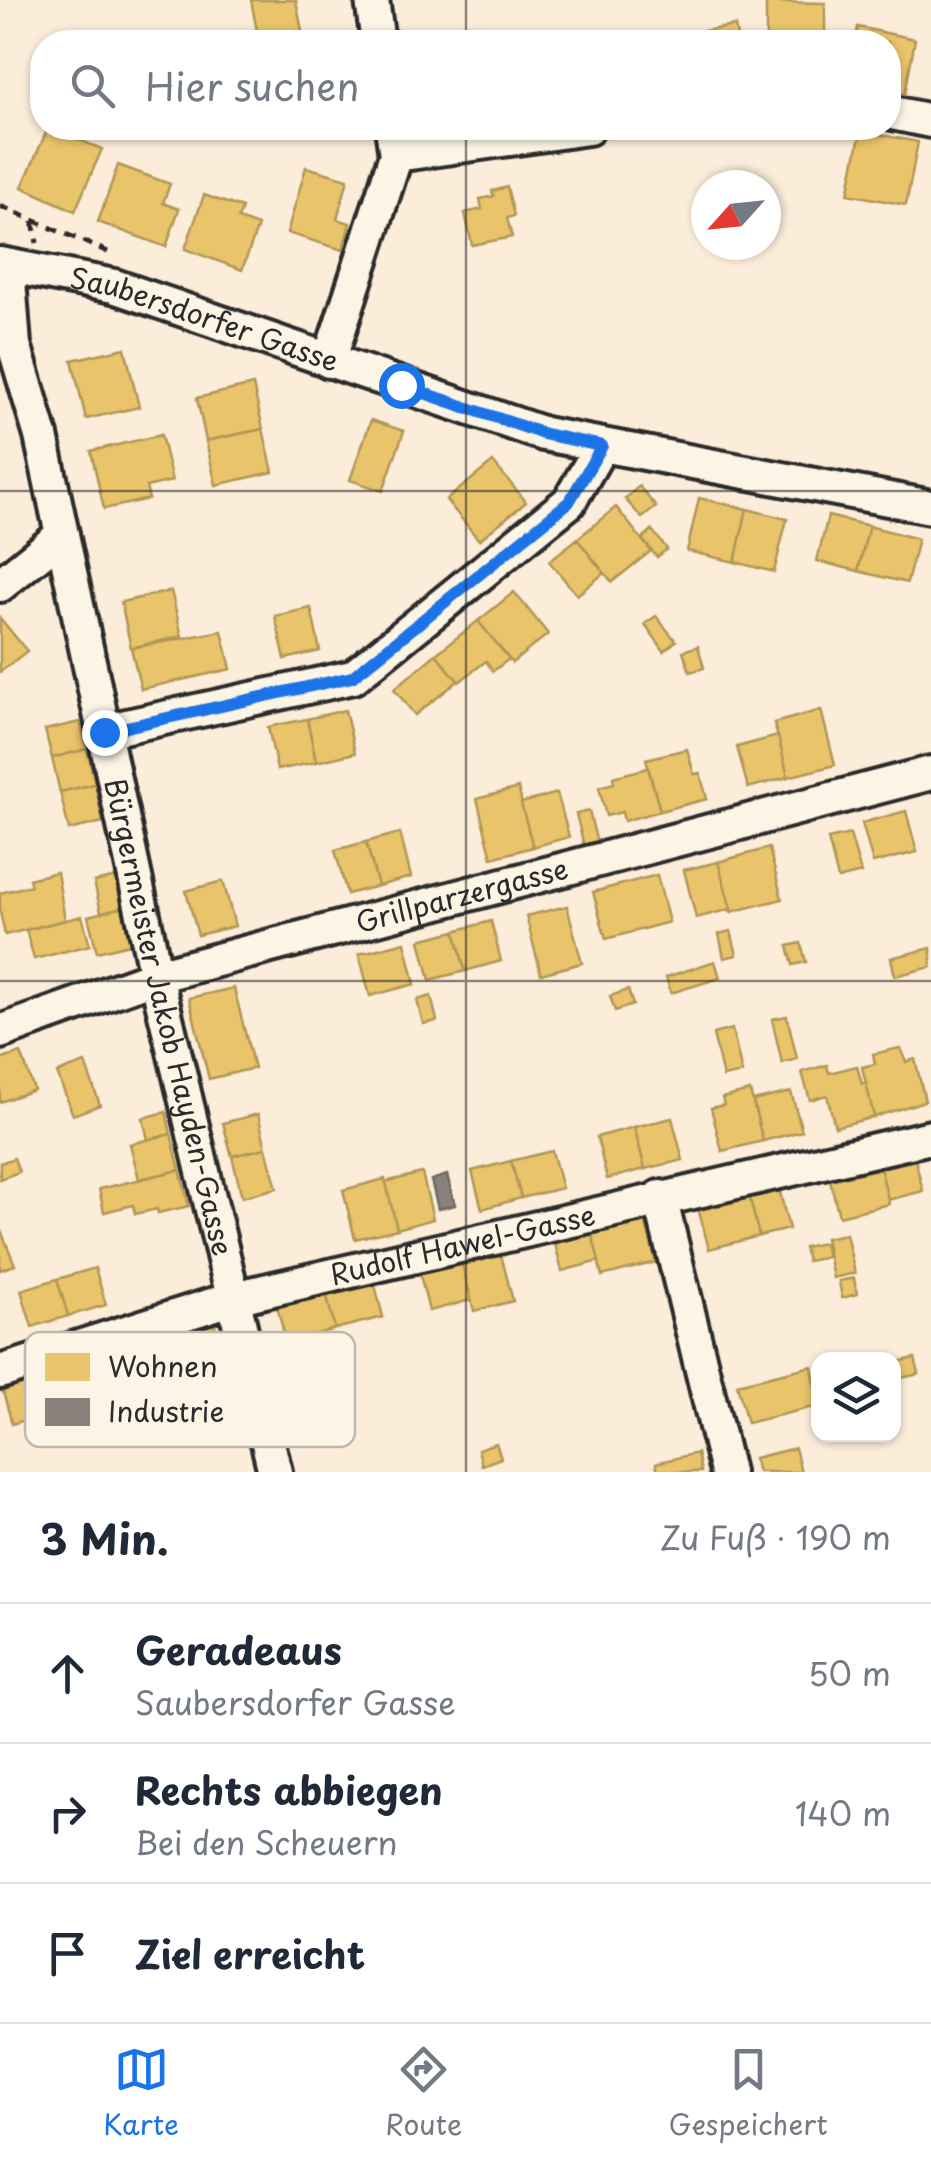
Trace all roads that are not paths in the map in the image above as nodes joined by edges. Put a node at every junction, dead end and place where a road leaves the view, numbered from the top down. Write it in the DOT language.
graph roads {
  1 [pos="372,0"];
  2 [pos="376,30"];
  3 [pos="901,115"];
  4 [pos="931,121"];
  5 [pos="422,140"];
  6 [pos="394,142"];
  7 [pos="4,266"];
  8 [pos="329,360"];
  9 [pos="602,446"];
  10 [pos="931,507"];
  11 [pos="62,534"];
  12 [pos="0,585"];
  13 [pos="104,732"];
  14 [pos="931,773"];
  15 [pos="156,976"];
  16 [pos="0,1032"];
  17 [pos="931,1137"];
  18 [pos="660,1198"];
  19 [pos="234,1298"];
  20 [pos="126,1332"];
  21 [pos="242,1332"];
  22 [pos="25,1364"];
  23 [pos="0,1372"];
  24 [pos="269,1447"];
  25 [pos="275,1472"];
  26 [pos="727,1472"];
  1 -- 2 [label="street"];
  3 -- 4 [label="street"];
  5 -- 6 [label="street"];
  6 -- 8 [label="street"];
  7 -- 8 [label="street, Saubersdorfer Gasse"];
  7 -- 11 [label="street, Bürgermeister Jakob Hayden-Gasse"];
  8 -- 9 [label="street, Saubersdorfer Gasse"];
  9 -- 10 [label="street, Saubersdorfer Gasse"];
  9 -- 13 [label="street"];
  11 -- 12 [label="street"];
  11 -- 13 [label="street, Bürgermeister Jakob Hayden-Gasse"];
  13 -- 15 [label="street, Bürgermeister Jakob Hayden-Gasse"];
  14 -- 15 [label="street, Grillparzergasse"];
  15 -- 16 [label="street, Grillparzergasse"];
  15 -- 19 [label="street, Bürgermeister Jakob Hayden-Gasse"];
  17 -- 18 [label="street, Rudolf Hawel-Gasse"];
  18 -- 19 [label="street, Rudolf Hawel-Gasse"];
  18 -- 26 [label="street"];
  19 -- 20 [label="street, Rudolf Hawel-Gasse"];
  19 -- 21 [label="street, Bürgermeister Jakob Hayden-Gasse"];
  22 -- 23 [label="street, Rudolf Hawel-Gasse"];
  24 -- 25 [label="street, Bürgermeister Jakob Hayden-Gasse"];
}
